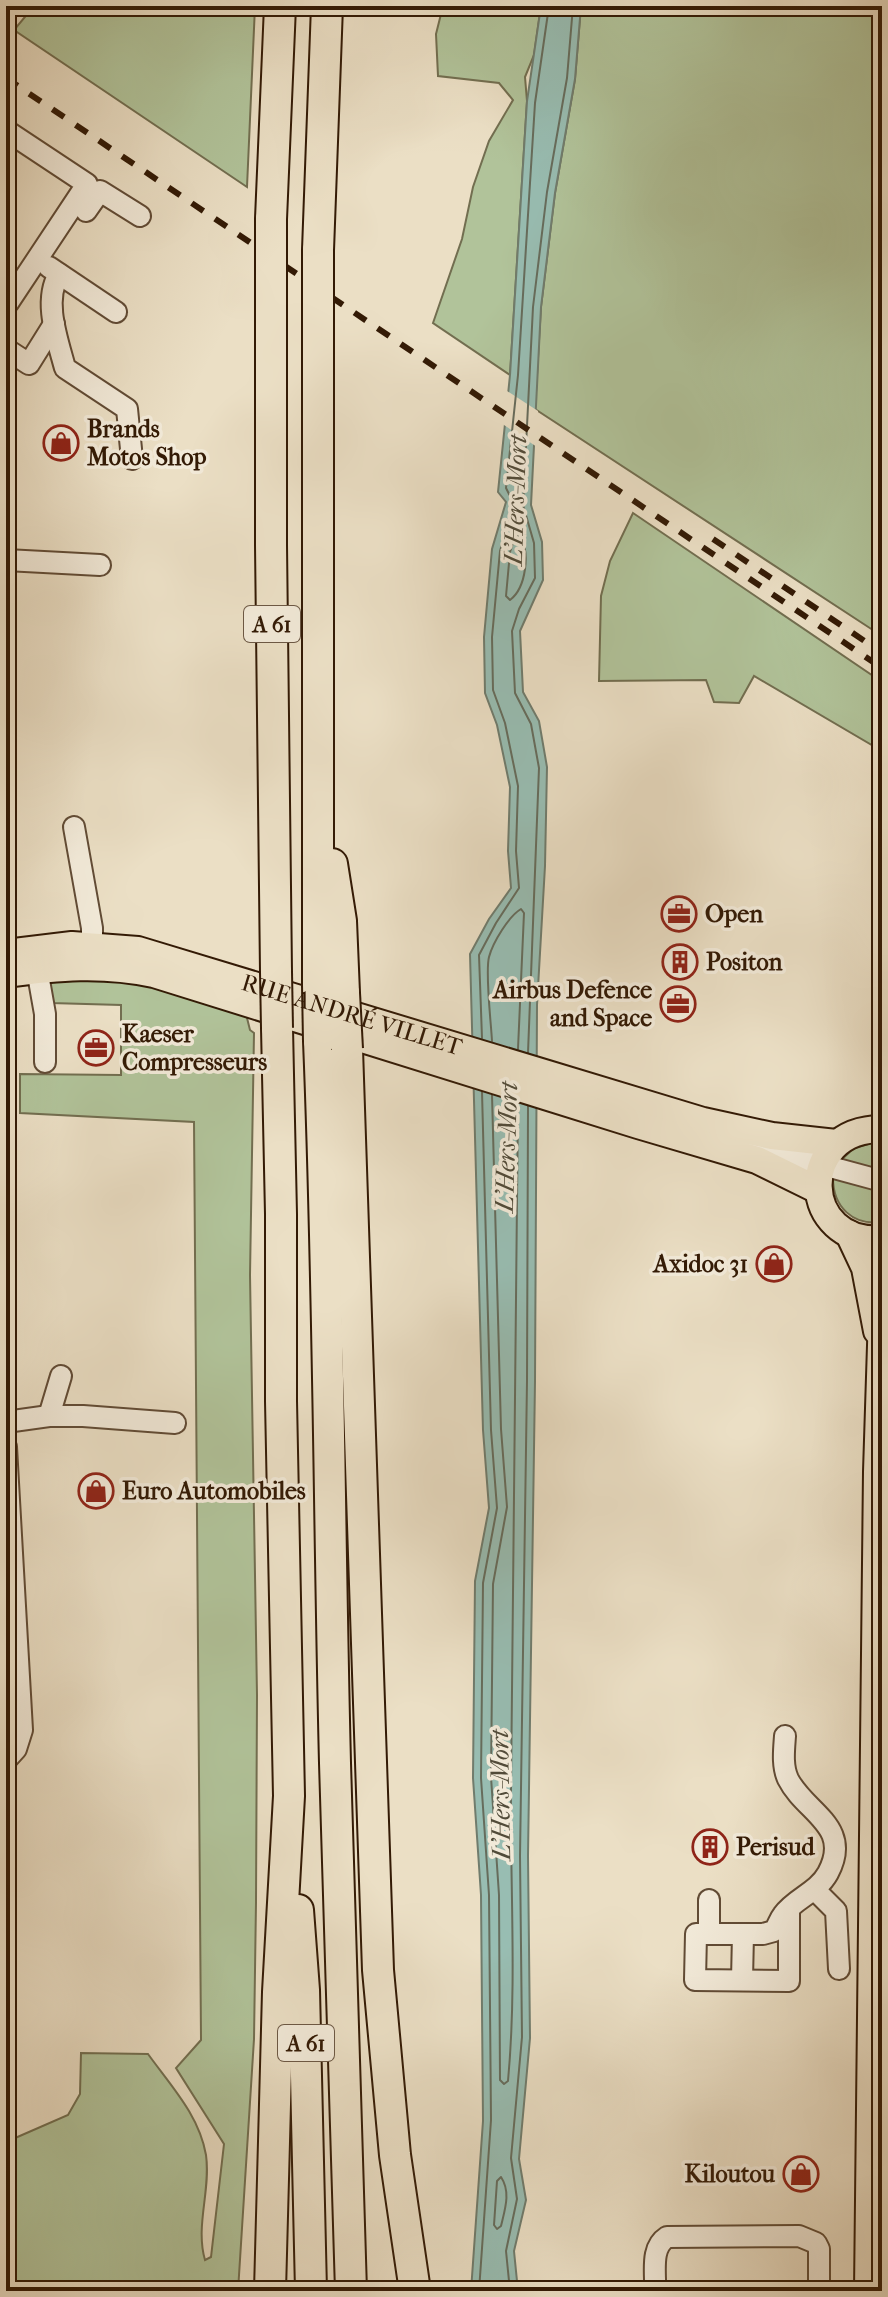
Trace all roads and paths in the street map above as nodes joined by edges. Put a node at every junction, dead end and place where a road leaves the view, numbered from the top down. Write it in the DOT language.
graph roads {
  1 [pos="280,6"];
  2 [pos="327,6"];
  3 [pos="6,139"];
  4 [pos="140,216"];
  5 [pos="59,274"];
  6 [pos="6,302"];
  7 [pos="116,312"];
  8 [pos="54,324"];
  9 [pos="6,349"];
  10 [pos="132,459"];
  11 [pos="6,560"];
  12 [pos="100,565"];
  13 [pos="74,827"];
  14 [pos="92,945"];
  15 [pos="6,953"];
  16 [pos="6,964"];
  17 [pos="37,969"];
  18 [pos="6,974"];
  19 [pos="258,988"];
  20 [pos="333,1045"];
  21 [pos="45,1062"];
  22 [pos="593,1100"];
  23 [pos="882,1129"];
  24 [pos="829,1153"];
  25 [pos="882,1181"];
  26 [pos="818,1190"];
  27 [pos="849,1234"];
  28 [pos="882,1239"];
  29 [pos="882,1314"];
  30 [pos="880,1346"];
  31 [pos="61,1376"];
  32 [pos="49,1416"];
  33 [pos="6,1422"];
  34 [pos="175,1423"];
  35 [pos="6,1447"];
  36 [pos="880,1472"];
  37 [pos="11,1651"];
  38 [pos="785,1736"];
  39 [pos="6,1760"];
  40 [pos="289,1796"];
  41 [pos="836,1846"];
  42 [pos="873,1846"];
  43 [pos="816,1891"];
  44 [pos="709,1900"];
  45 [pos="789,1909"];
  46 [pos="709,1934"];
  47 [pos="743,1934"];
  48 [pos="839,1969"];
  49 [pos="742,1980"];
  50 [pos="272,2162"];
  51 [pos="253,2291"];
  52 [pos="270,2291"];
  53 [pos="311,2291"];
  54 [pos="351,2291"];
  55 [pos="415,2291"];
  56 [pos="655,2291"];
  57 [pos="819,2291"];
  58 [pos="868,2291"];
  1 -- 19 [label="highway, A 61, bridge"];
  2 -- 20 [label="highway, A 61, bridge"];
  3 -- 6 [label="street"];
  4 -- 5 [label="street"];
  5 -- 7 [label="street"];
  5 -- 8 [label="street"];
  8 -- 9 [label="street"];
  8 -- 10 [label="street"];
  11 -- 12 [label="street"];
  13 -- 14 [label="street"];
  14 -- 15 [label="main road, RUE ANDRÉ VILLET"];
  14 -- 19 [label="main road, RUE ANDRÉ VILLET"];
  16 -- 19 [label="street"];
  17 -- 18 [label="main road, RUE ANDRÉ VILLET"];
  17 -- 19 [label="main road, RUE ANDRÉ VILLET"];
  17 -- 21 [label="street"];
  19 -- 22 [label="main road, RUE ANDRÉ VILLET"];
  19 -- 40 [label="highway, A 61, bridge"];
  20 -- 54 [label="highway, A 61"];
  20 -- 55 [label="highway"];
  22 -- 24 [label="main road, RUE ANDRÉ VILLET"];
  22 -- 26 [label="main road, RUE ANDRÉ VILLET"];
  23 -- 24 [label="main road"];
  24 -- 25 [label="street"];
  24 -- 26 [label="main road"];
  26 -- 27 [label="main road"];
  27 -- 28 [label="main road"];
  27 -- 30 [label="main road"];
  29 -- 30 [label="main road"];
  30 -- 36 [label="main road"];
  31 -- 32 [label="street"];
  32 -- 33 [label="street"];
  32 -- 34 [label="street"];
  35 -- 37 [label="street"];
  36 -- 42 [label="main road"];
  37 -- 39 [label="street"];
  38 -- 41 [label="street"];
  40 -- 50 [label="highway"];
  40 -- 53 [label="highway, A 61"];
  41 -- 42 [label="street"];
  41 -- 43 [label="street"];
  42 -- 58 [label="main road"];
  43 -- 45 [label="street"];
  43 -- 48 [label="street"];
  44 -- 46 [label="street"];
  45 -- 47 [label="street"];
  45 -- 49 [label="street"];
  46 -- 47 [label="street"];
  46 -- 49 [label="street"];
  47 -- 49 [label="street"];
  50 -- 51 [label="highway"];
  50 -- 52 [label="highway"];
  56 -- 57 [label="street"];
}
